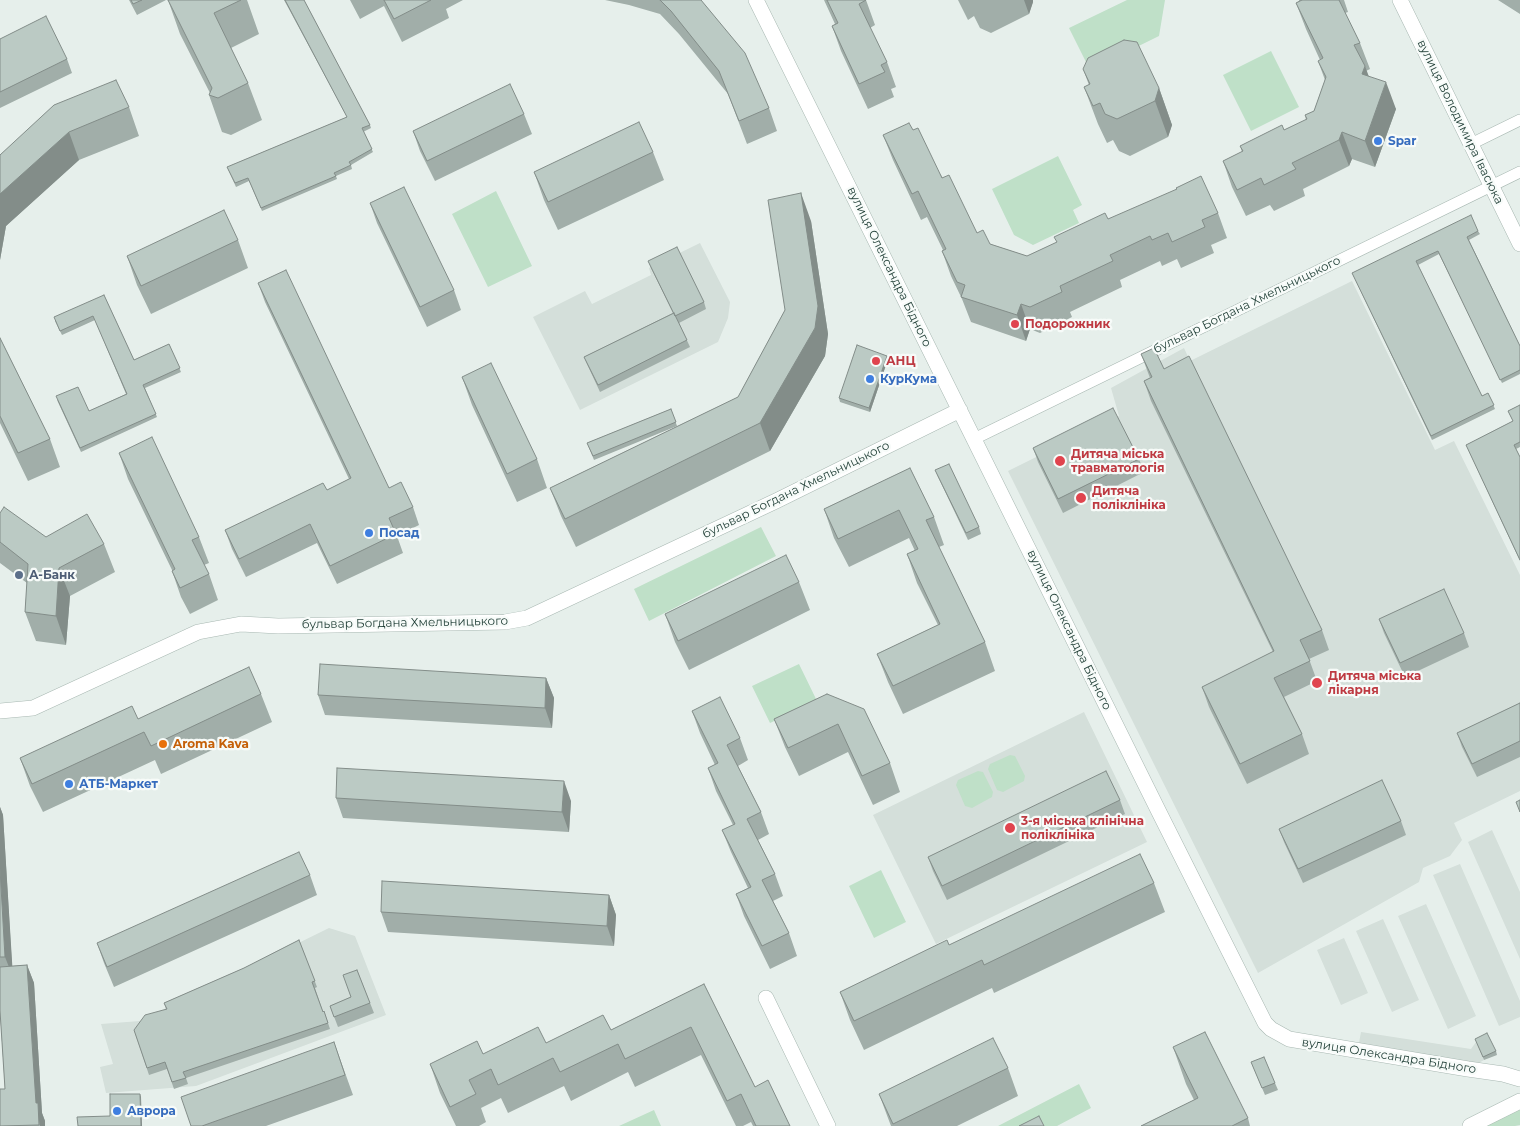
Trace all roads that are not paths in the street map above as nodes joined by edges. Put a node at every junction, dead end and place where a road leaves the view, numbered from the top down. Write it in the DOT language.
graph roads {
  1 [pos="756,0"];
  2 [pos="1400,0"];
  3 [pos="1520,120"];
  4 [pos="1471,144"];
  5 [pos="1520,172"];
  6 [pos="1491,185"];
  7 [pos="1520,244"];
  8 [pos="960,410"];
  9 [pos="974,440"];
  10 [pos="0,711"];
  11 [pos="766,998"];
  12 [pos="1520,1079"];
  13 [pos="1520,1101"];
  14 [pos="828,1126"];
  15 [pos="1470,1126"];
  1 -- 8 [label="street, вулиця Олександра Бідного"];
  2 -- 4 [label="street, вулиця Володимира Івасюка"];
  3 -- 4 [label="street"];
  4 -- 6 [label="street, вулиця Володимира Івасюка"];
  5 -- 6 [label="street, бульвар Богдана Хмельницького"];
  6 -- 7 [label="street, вулиця Володимира Івасюка"];
  6 -- 9 [label="street, бульвар Богдана Хмельницького"];
  8 -- 9 [label="street, вулиця Олександра Бідного"];
  8 -- 10 [label="street, бульвар Богдана Хмельницького"];
  9 -- 12 [label="street, вулиця Олександра Бідного"];
  11 -- 14 [label="street"];
  13 -- 15 [label="street"];
}
